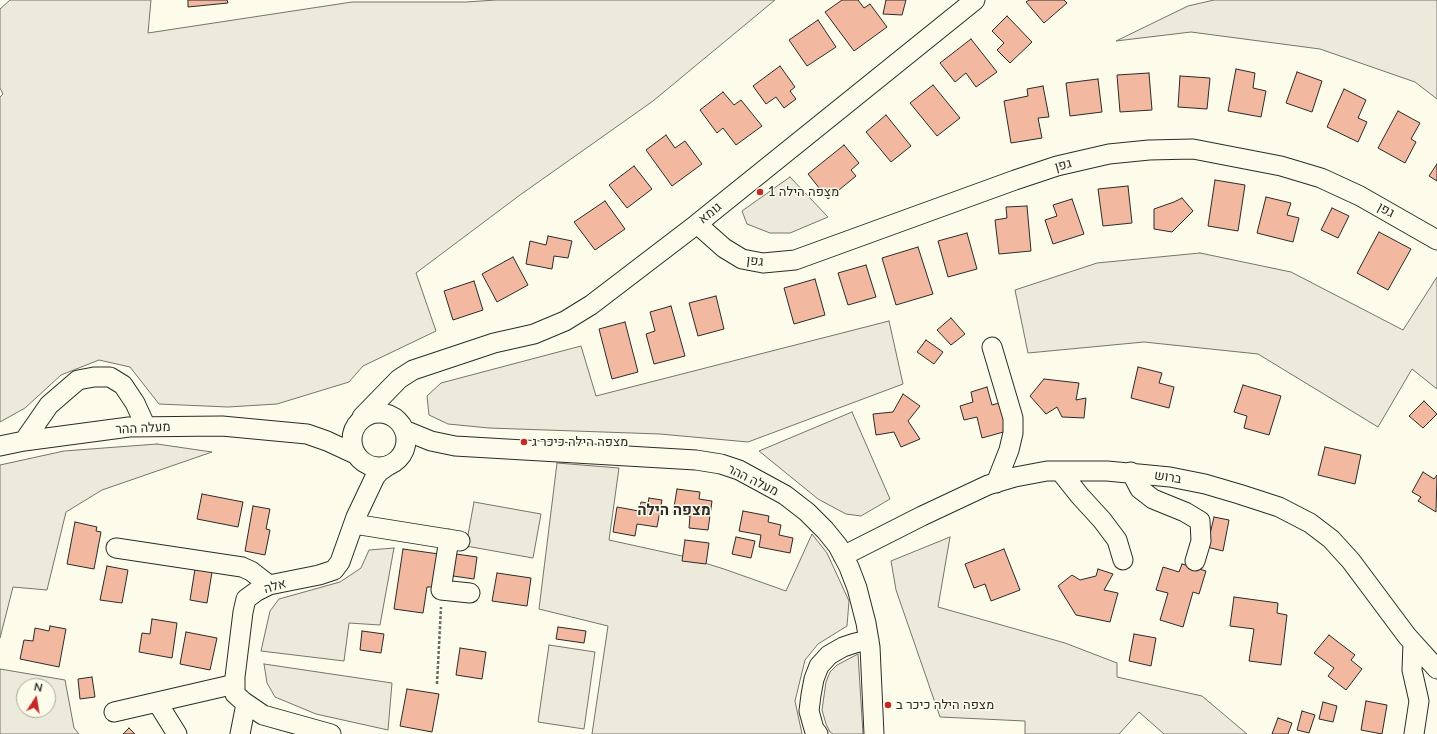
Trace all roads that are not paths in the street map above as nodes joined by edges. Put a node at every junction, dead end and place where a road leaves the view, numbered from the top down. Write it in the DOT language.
graph roads {
  1 [pos="975,0"];
  2 [pos="696,224"];
  3 [pos="1437,240"];
  4 [pos="992,347"];
  5 [pos="413,370"];
  6 [pos="359,421"];
  7 [pos="402,426"];
  8 [pos="146,427"];
  9 [pos="288,432"];
  10 [pos="24,441"];
  11 [pos="0,446"];
  12 [pos="455,446"];
  13 [pos="358,458"];
  14 [pos="393,463"];
  15 [pos="1060,471"];
  16 [pos="1131,472"];
  17 [pos="996,483"];
  18 [pos="355,520"];
  19 [pos="116,548"];
  20 [pos="843,556"];
  21 [pos="1123,560"];
  22 [pos="1195,561"];
  23 [pos="269,585"];
  24 [pos="470,593"];
  25 [pos="869,640"];
  26 [pos="1414,643"];
  27 [pos="1437,669"];
  28 [pos="235,684"];
  29 [pos="157,702"];
  30 [pos="246,704"];
  31 [pos="114,712"];
  32 [pos="176,734"];
  33 [pos="240,734"];
  34 [pos="331,734"];
  35 [pos="818,734"];
  36 [pos="874,734"];
  37 [pos="1414,734"];
  1 -- 2 [label="street, גומא"];
  2 -- 3 [label="street, גפן"];
  2 -- 5 [label="street, גומא"];
  4 -- 17 [label="street"];
  5 -- 6 [label="street, גומא"];
  5 -- 7 [label="street"];
  6 -- 7 [label="street"];
  6 -- 9 [label="street, מעלה ההר"];
  6 -- 13 [label="street"];
  7 -- 12 [label="street, מעלה ההר"];
  7 -- 14 [label="street"];
  8 -- 9 [label="street, מעלה ההר"];
  8 -- 10 [label="street, מעלה ההר"];
  8 -- 10 [label="street"];
  9 -- 13 [label="street, מעלה ההר"];
  10 -- 11 [label="street, מעלה ההר"];
  12 -- 14 [label="street, מעלה ההר"];
  12 -- 20 [label="street, מעלה ההר"];
  13 -- 14 [label="street"];
  13 -- 18 [label="street, אלה"];
  14 -- 18 [label="street, אלה"];
  15 -- 16 [label="street, ברוש"];
  15 -- 17 [label="street, ברוש"];
  15 -- 21 [label="street"];
  16 -- 22 [label="street"];
  16 -- 26 [label="street, ברוש"];
  17 -- 20 [label="street, ברוש"];
  18 -- 23 [label="street, אלה"];
  18 -- 24 [label="street"];
  19 -- 23 [label="street"];
  20 -- 25 [label="street, מעלה ההר"];
  23 -- 28 [label="street, אלה"];
  25 -- 35 [label="street"];
  25 -- 36 [label="street, מעלה ההר"];
  26 -- 27 [label="street, ברוש"];
  26 -- 37 [label="street"];
  28 -- 29 [label="street"];
  28 -- 30 [label="street, אלה"];
  29 -- 31 [label="street"];
  29 -- 32 [label="street"];
  30 -- 33 [label="street"];
  30 -- 34 [label="street, אלה"];
}
